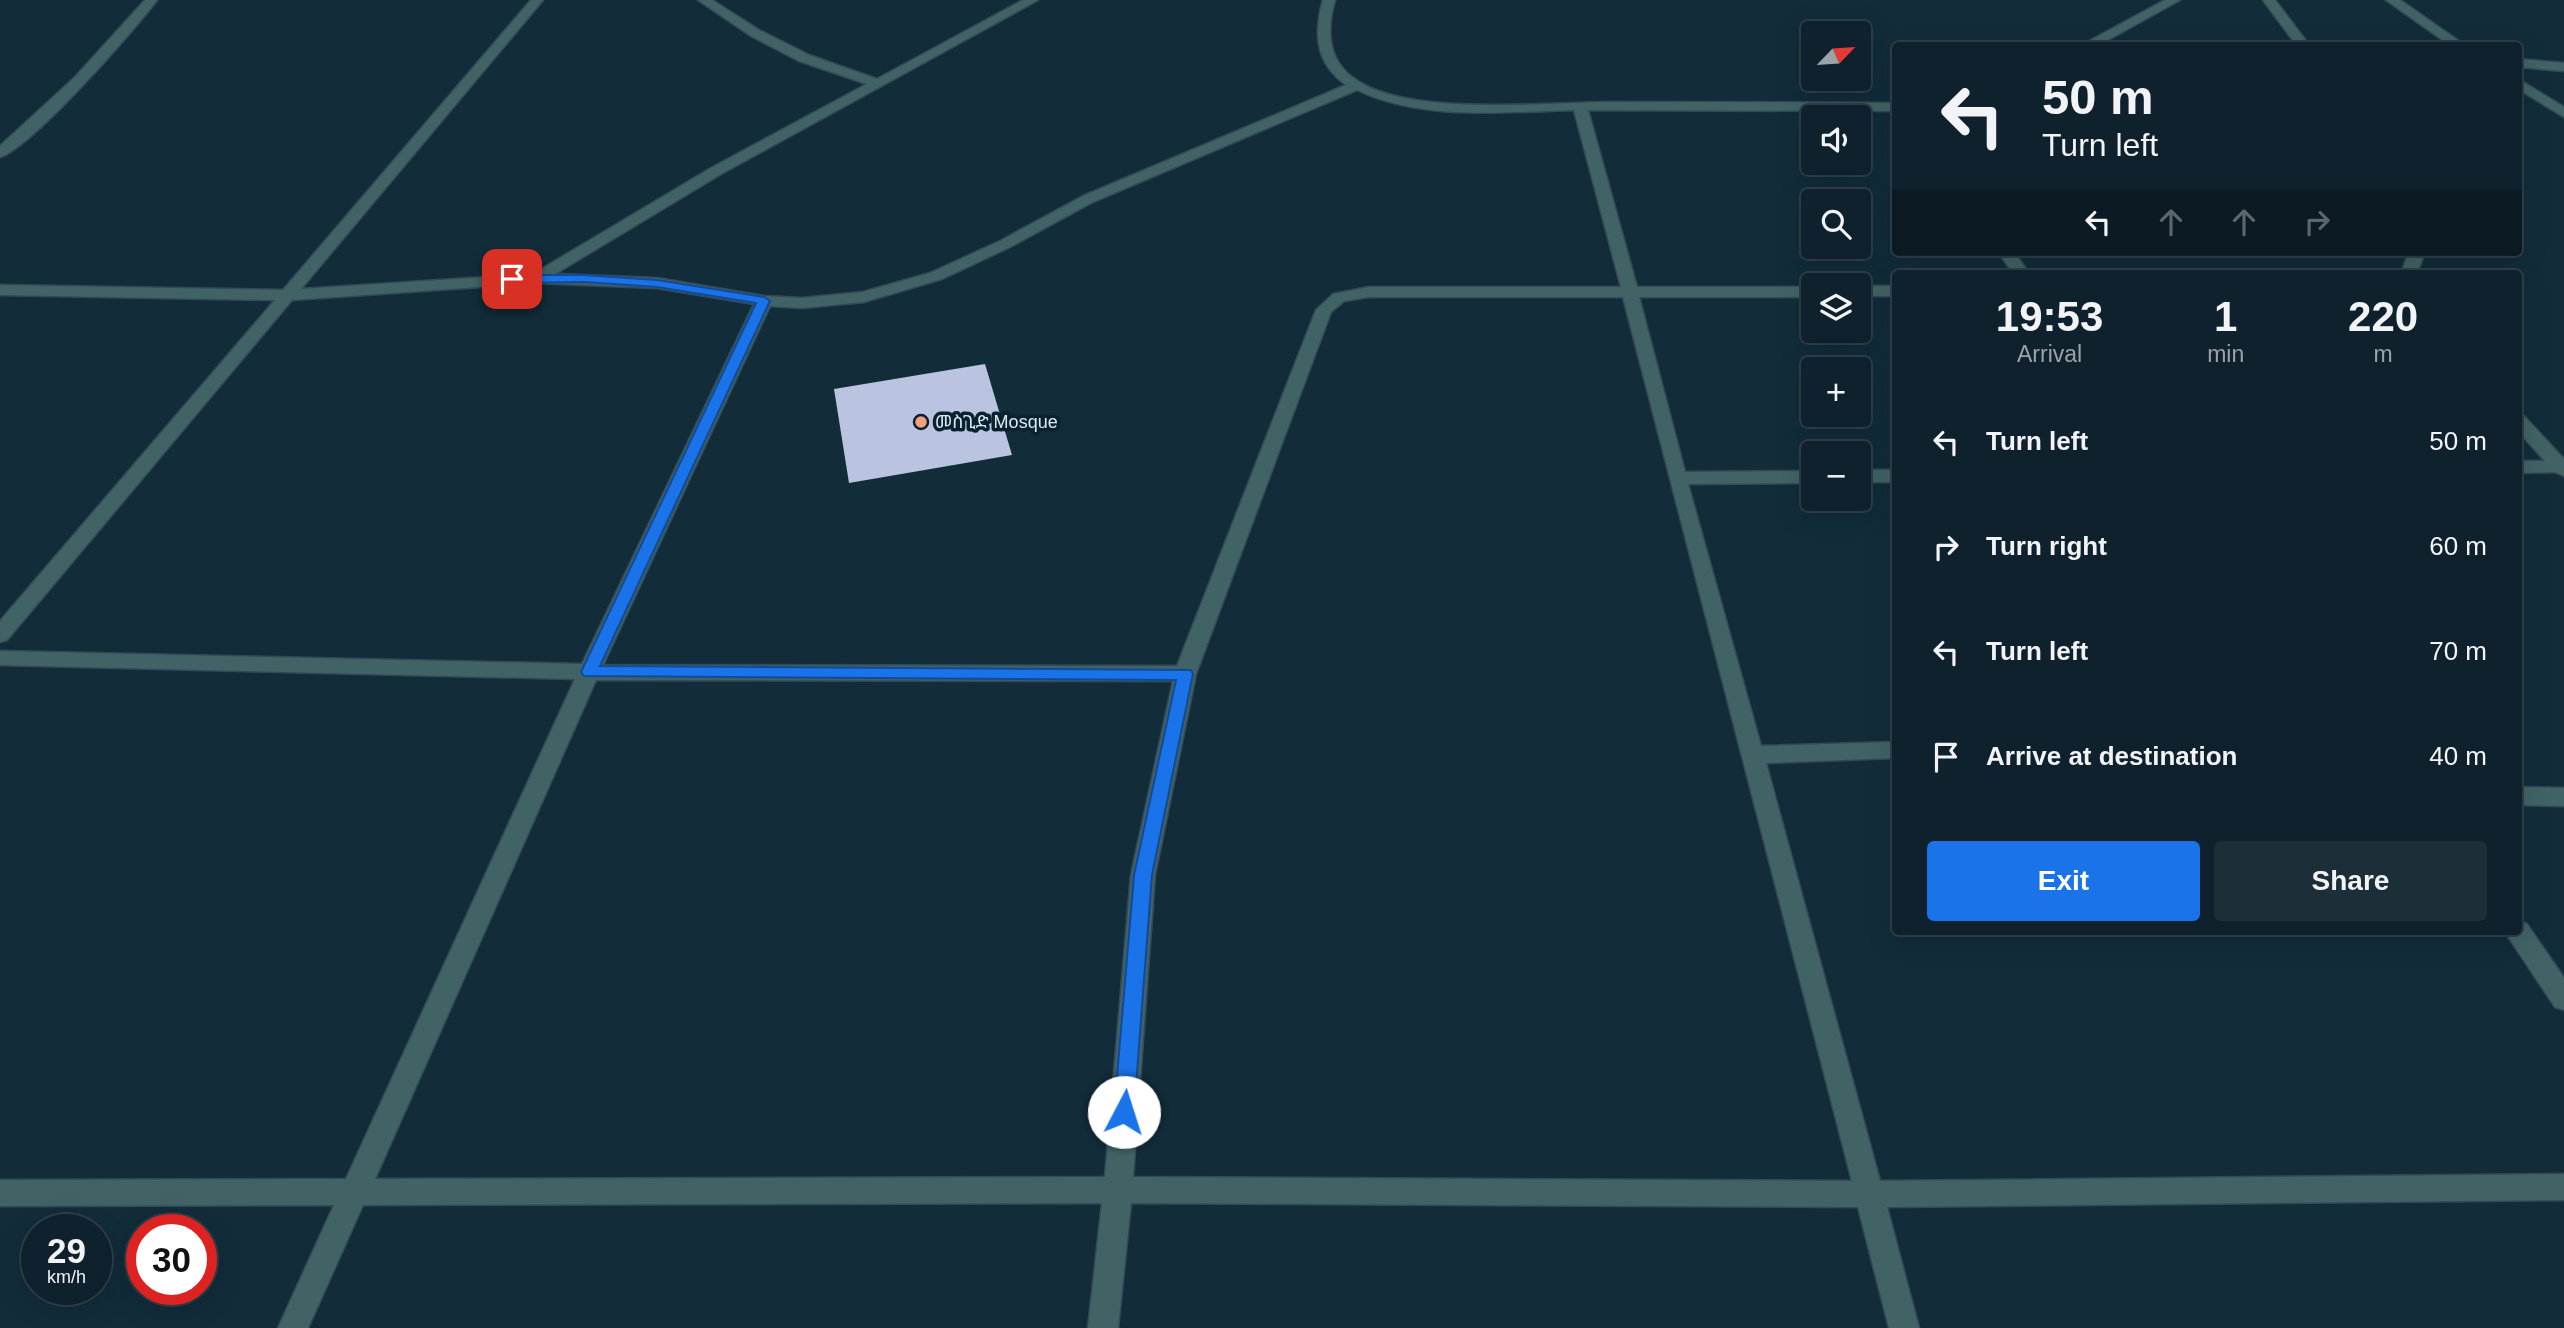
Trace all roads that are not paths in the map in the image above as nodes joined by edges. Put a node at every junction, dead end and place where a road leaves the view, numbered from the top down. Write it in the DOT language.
graph roads {
  1 [pos="151,0"];
  2 [pos="537,0"];
  3 [pos="704,0"];
  4 [pos="1032,0"];
  5 [pos="1329,0"];
  6 [pos="2174,0"];
  7 [pos="2269,0"];
  8 [pos="2392,0"];
  9 [pos="2094,42"];
  10 [pos="2301,42"];
  11 [pos="2453,42"];
  12 [pos="2522,63"];
  13 [pos="2564,67"];
  14 [pos="876,83"];
  15 [pos="1355,86"];
  16 [pos="2522,86"];
  17 [pos="1580,106"];
  18 [pos="1892,107"];
  19 [pos="2564,113"];
  20 [pos="0,153"];
  21 [pos="537,278"];
  22 [pos="0,290"];
  23 [pos="1871,291"];
  24 [pos="1892,291"];
  25 [pos="1629,292"];
  26 [pos="1801,292"];
  27 [pos="289,295"];
  28 [pos="764,301"];
  29 [pos="2522,425"];
  30 [pos="2522,467"];
  31 [pos="2562,468"];
  32 [pos="1892,476"];
  33 [pos="1801,477"];
  34 [pos="1871,477"];
  35 [pos="1677,478"];
  36 [pos="0,635"];
  37 [pos="0,658"];
  38 [pos="589,672"];
  39 [pos="1185,674"];
  40 [pos="1892,750"];
  41 [pos="1753,755"];
  42 [pos="2522,796"];
  43 [pos="2564,797"];
  44 [pos="2521,935"];
  45 [pos="2564,999"];
  46 [pos="2564,1187"];
  47 [pos="1118,1190"];
  48 [pos="0,1194"];
  49 [pos="354,1194"];
  50 [pos="1870,1194"];
  51 [pos="293,1328"];
  52 [pos="1103,1328"];
  53 [pos="1905,1328"];
  1 -- 20 [label="street"];
  2 -- 27 [label="street"];
  3 -- 14 [label="street"];
  4 -- 14 [label="street"];
  5 -- 15 [label="street"];
  6 -- 9 [label="street"];
  7 -- 10 [label="street"];
  8 -- 11 [label="street"];
  12 -- 13 [label="street"];
  14 -- 21 [label="street"];
  15 -- 17 [label="street"];
  15 -- 28 [label="street"];
  16 -- 19 [label="street"];
  17 -- 18 [label="street"];
  17 -- 25 [label="street"];
  21 -- 27 [label="street"];
  21 -- 28 [label="street"];
  22 -- 27 [label="street"];
  23 -- 24 [label="street"];
  25 -- 26 [label="street"];
  25 -- 35 [label="street"];
  25 -- 39 [label="street"];
  27 -- 36 [label="street"];
  28 -- 38 [label="street"];
  29 -- 31 [label="street"];
  30 -- 31 [label="street"];
  32 -- 34 [label="street"];
  33 -- 35 [label="street"];
  35 -- 41 [label="street"];
  37 -- 38 [label="street"];
  38 -- 39 [label="street"];
  38 -- 49 [label="street"];
  39 -- 47 [label="street"];
  40 -- 41 [label="street"];
  41 -- 50 [label="street"];
  42 -- 43 [label="street"];
  44 -- 45 [label="street"];
  46 -- 50 [label="street"];
  47 -- 49 [label="street"];
  47 -- 50 [label="street"];
  47 -- 52 [label="street"];
  48 -- 49 [label="street"];
  49 -- 51 [label="street"];
  50 -- 53 [label="street"];
}
